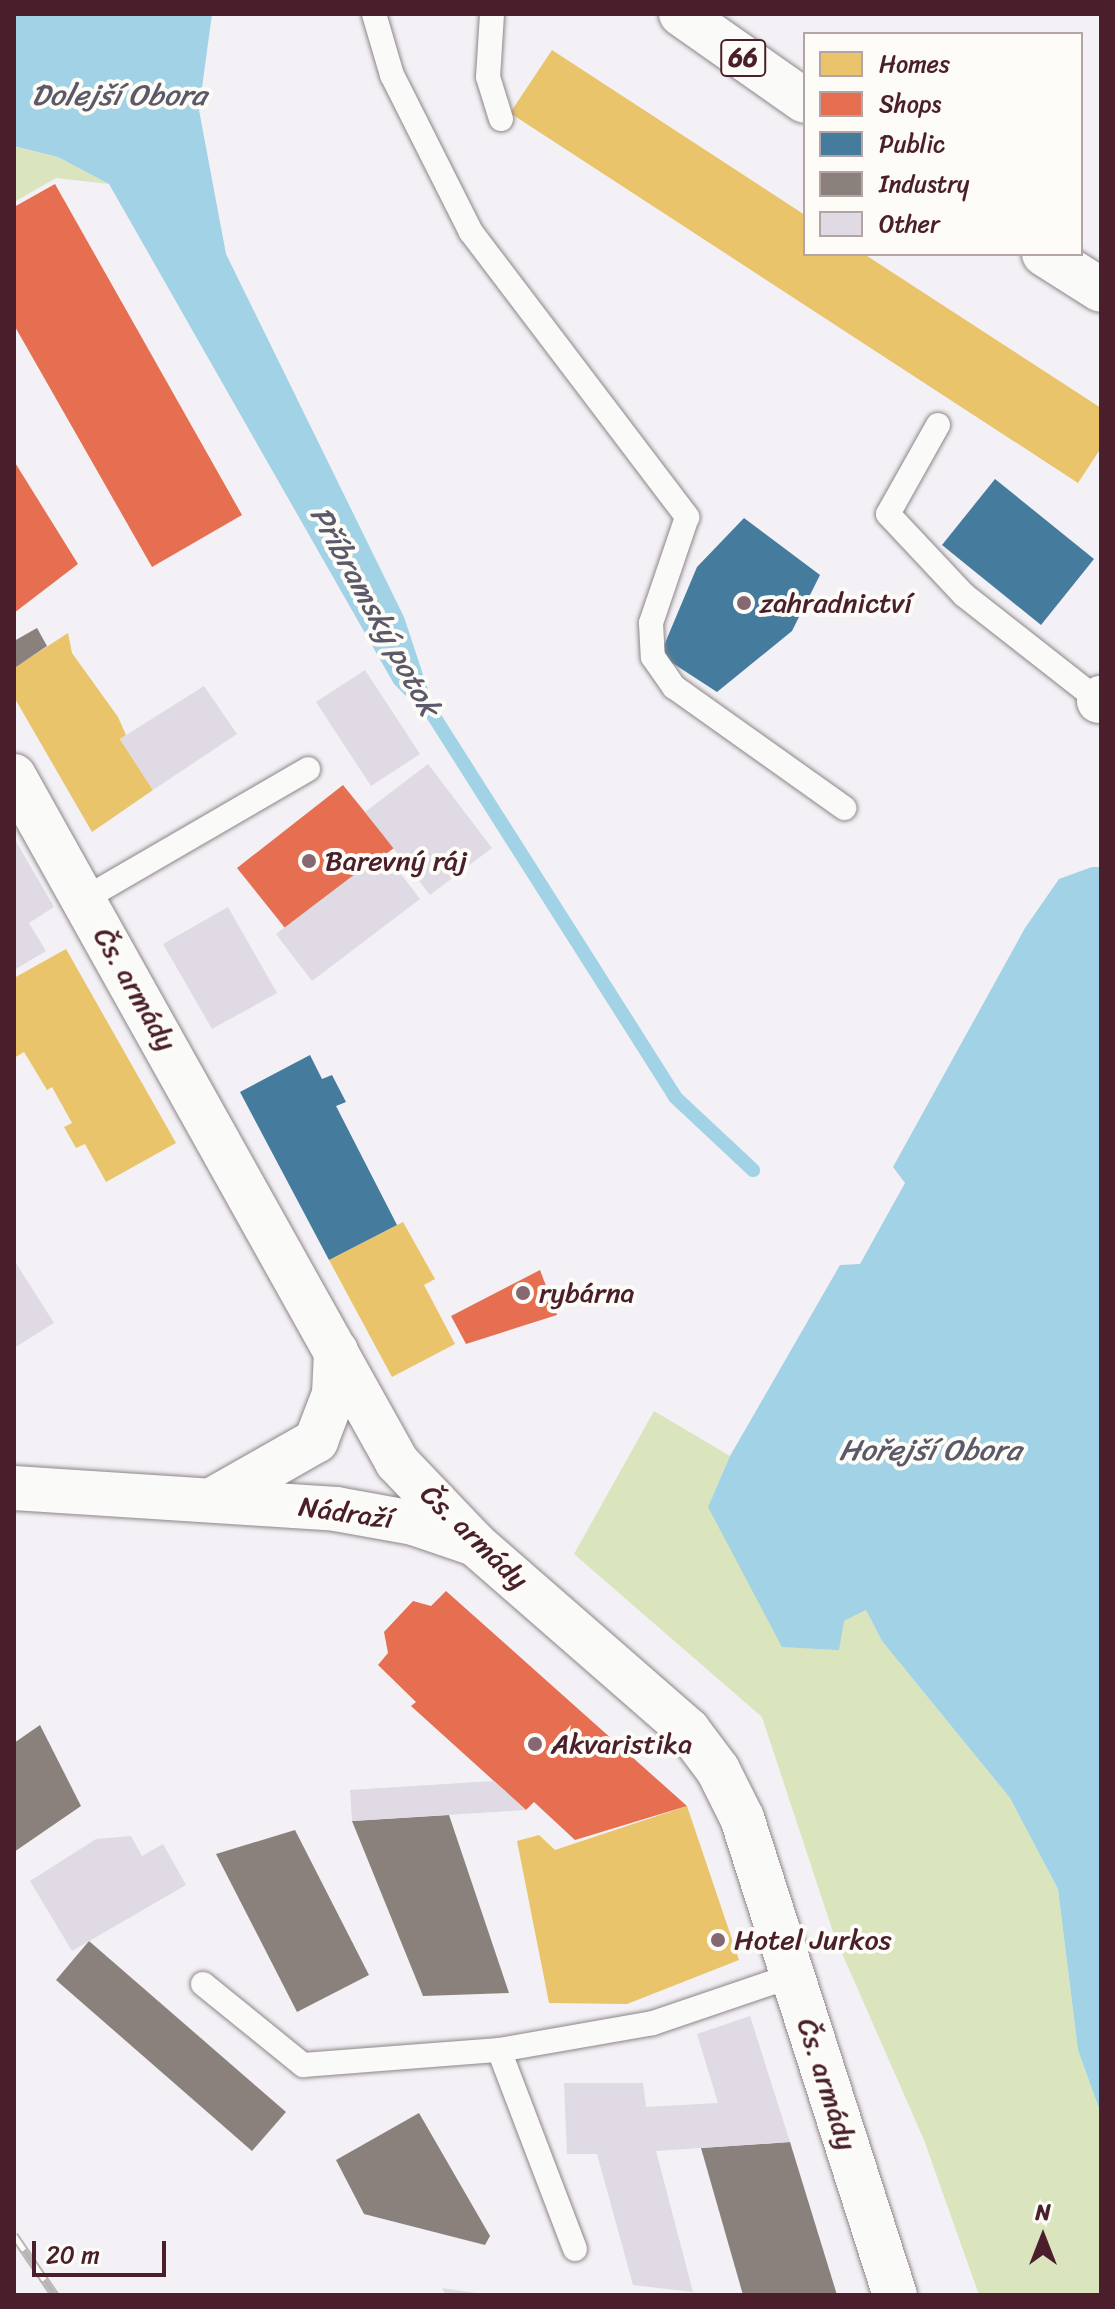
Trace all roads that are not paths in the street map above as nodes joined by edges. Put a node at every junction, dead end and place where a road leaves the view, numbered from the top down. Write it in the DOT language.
graph roads {
  1 [pos="374,14"];
  2 [pos="492,14"];
  3 [pos="681,14"];
  4 [pos="803,100"];
  5 [pos="501,119"];
  6 [pos="1047,256"];
  7 [pos="1101,290"];
  8 [pos="938,425"];
  9 [pos="1100,700"];
  10 [pos="308,769"];
  11 [pos="14,776"];
  12 [pos="844,808"];
  13 [pos="84,899"];
  14 [pos="336,1351"];
  15 [pos="14,1488"];
  16 [pos="212,1500"];
  17 [pos="475,1544"];
  18 [pos="791,1976"];
  19 [pos="203,1984"];
  20 [pos="499,2050"];
  21 [pos="575,2249"];
  22 [pos="895,2295"];
  1 -- 12 [label="lane"];
  2 -- 5 [label="lane"];
  3 -- 4 [label="street, 66"];
  6 -- 7 [label="street"];
  8 -- 9 [label="lane"];
  10 -- 13 [label="lane"];
  11 -- 13 [label="street, Čs. armády"];
  13 -- 14 [label="street, Čs. armády"];
  14 -- 16 [label="street, Nádraží"];
  14 -- 17 [label="street, Čs. armády"];
  15 -- 16 [label="street, Nádraží"];
  16 -- 17 [label="street, Nádraží"];
  17 -- 18 [label="street, Čs. armády"];
  18 -- 20 [label="lane"];
  18 -- 22 [label="street, Čs. armády"];
  19 -- 20 [label="lane"];
  20 -- 21 [label="lane"];
}
